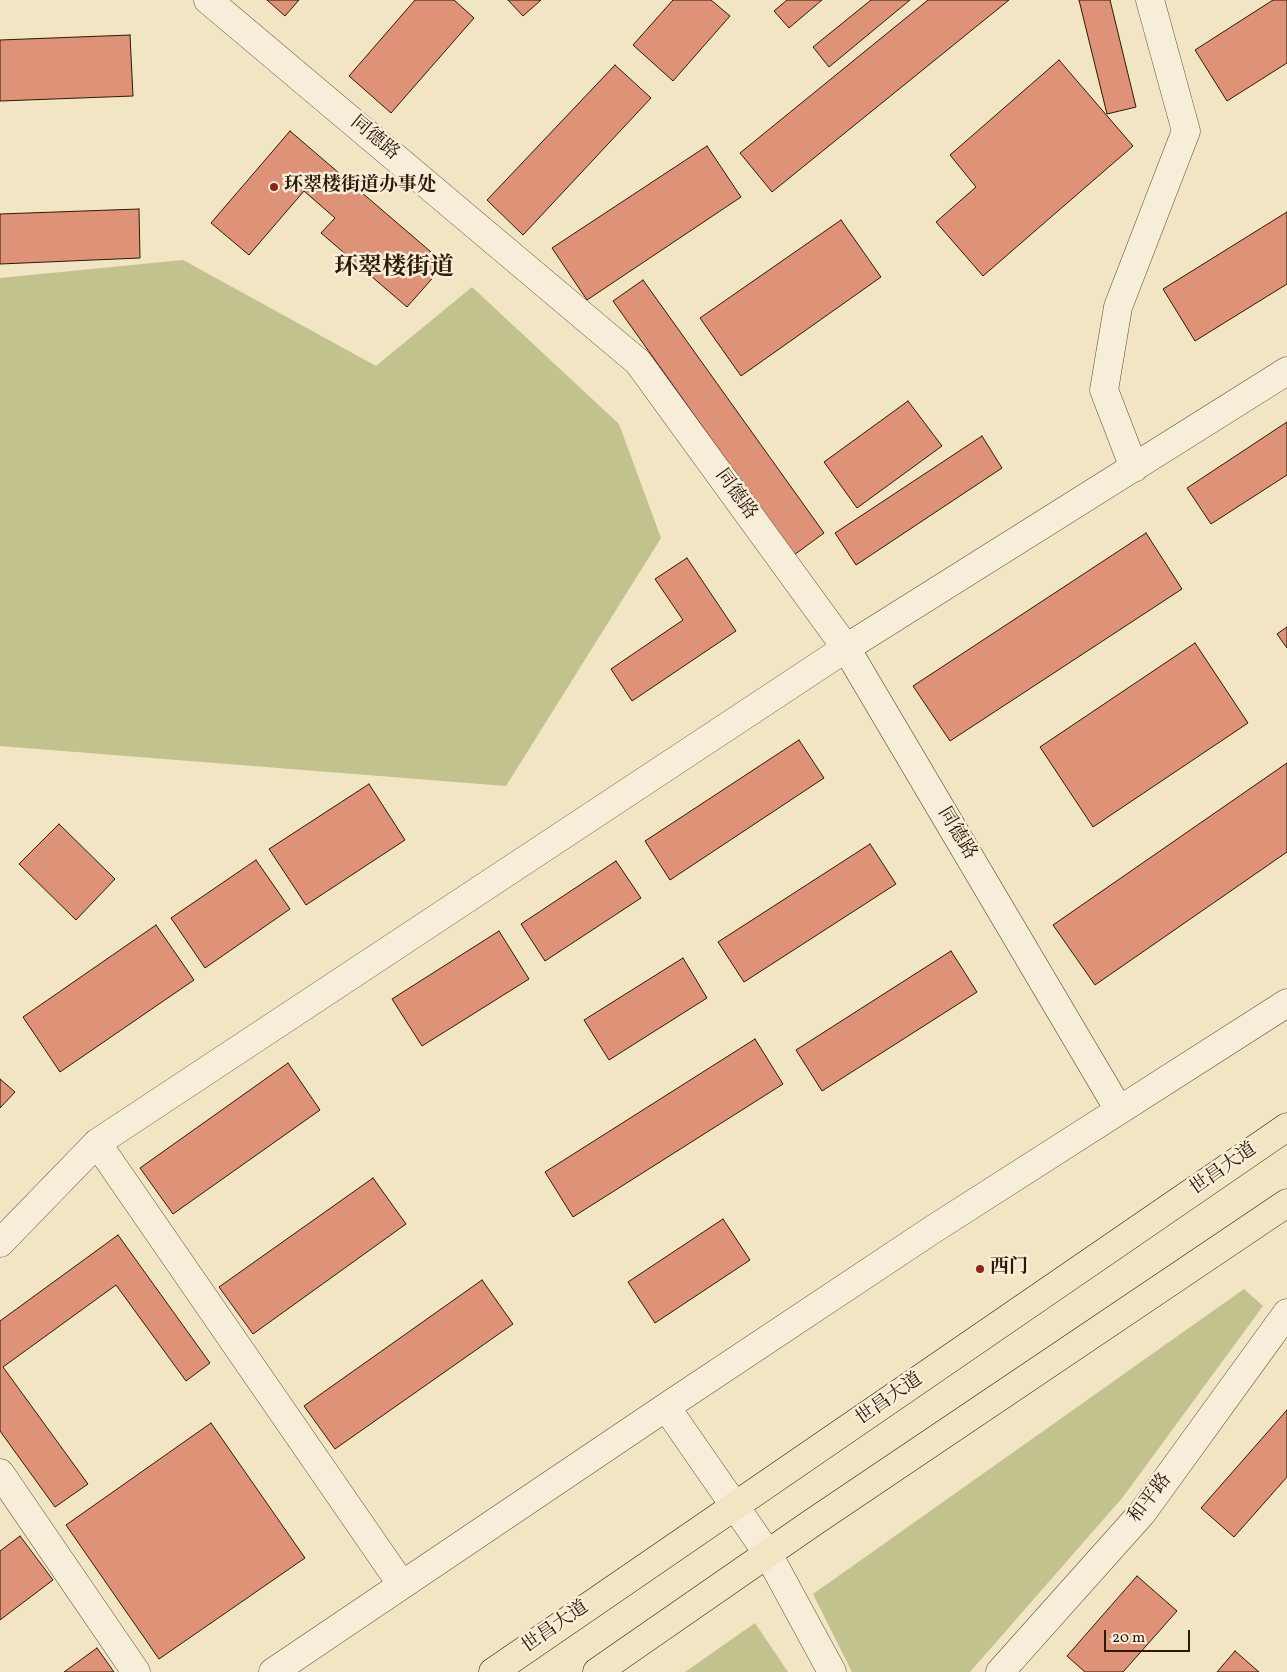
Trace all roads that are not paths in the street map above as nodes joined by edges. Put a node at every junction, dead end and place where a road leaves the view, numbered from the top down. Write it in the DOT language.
graph roads {
  1 [pos="208,0"];
  2 [pos="1150,0"];
  3 [pos="1287,370"];
  4 [pos="1134,468"];
  5 [pos="846,648"];
  6 [pos="1287,1003"];
  7 [pos="1120,1110"];
  8 [pos="1287,1127"];
  9 [pos="97,1143"];
  10 [pos="1287,1203"];
  11 [pos="0,1243"];
  12 [pos="1287,1313"];
  13 [pos="666,1407"];
  14 [pos="0,1473"];
  15 [pos="735,1504"];
  16 [pos="768,1554"];
  17 [pos="402,1585"];
  18 [pos="136,1672"];
  19 [pos="273,1672"];
  20 [pos="493,1672"];
  21 [pos="597,1672"];
  22 [pos="832,1672"];
  23 [pos="1000,1672"];
  1 -- 5 [label="street, 同德路"];
  2 -- 4 [label="street"];
  3 -- 4 [label="street"];
  4 -- 5 [label="street"];
  5 -- 7 [label="street, 同德路"];
  5 -- 9 [label="street"];
  6 -- 7 [label="street"];
  7 -- 13 [label="street"];
  8 -- 15 [label="main road, 世昌大道"];
  9 -- 11 [label="street"];
  9 -- 17 [label="street"];
  10 -- 16 [label="main road"];
  12 -- 23 [label="street, 和平路"];
  13 -- 15 [label="street"];
  13 -- 17 [label="street"];
  14 -- 18 [label="street"];
  15 -- 16 [label="street"];
  15 -- 20 [label="main road, 世昌大道"];
  16 -- 21 [label="main road"];
  16 -- 22 [label="street"];
  17 -- 19 [label="street"];
}
